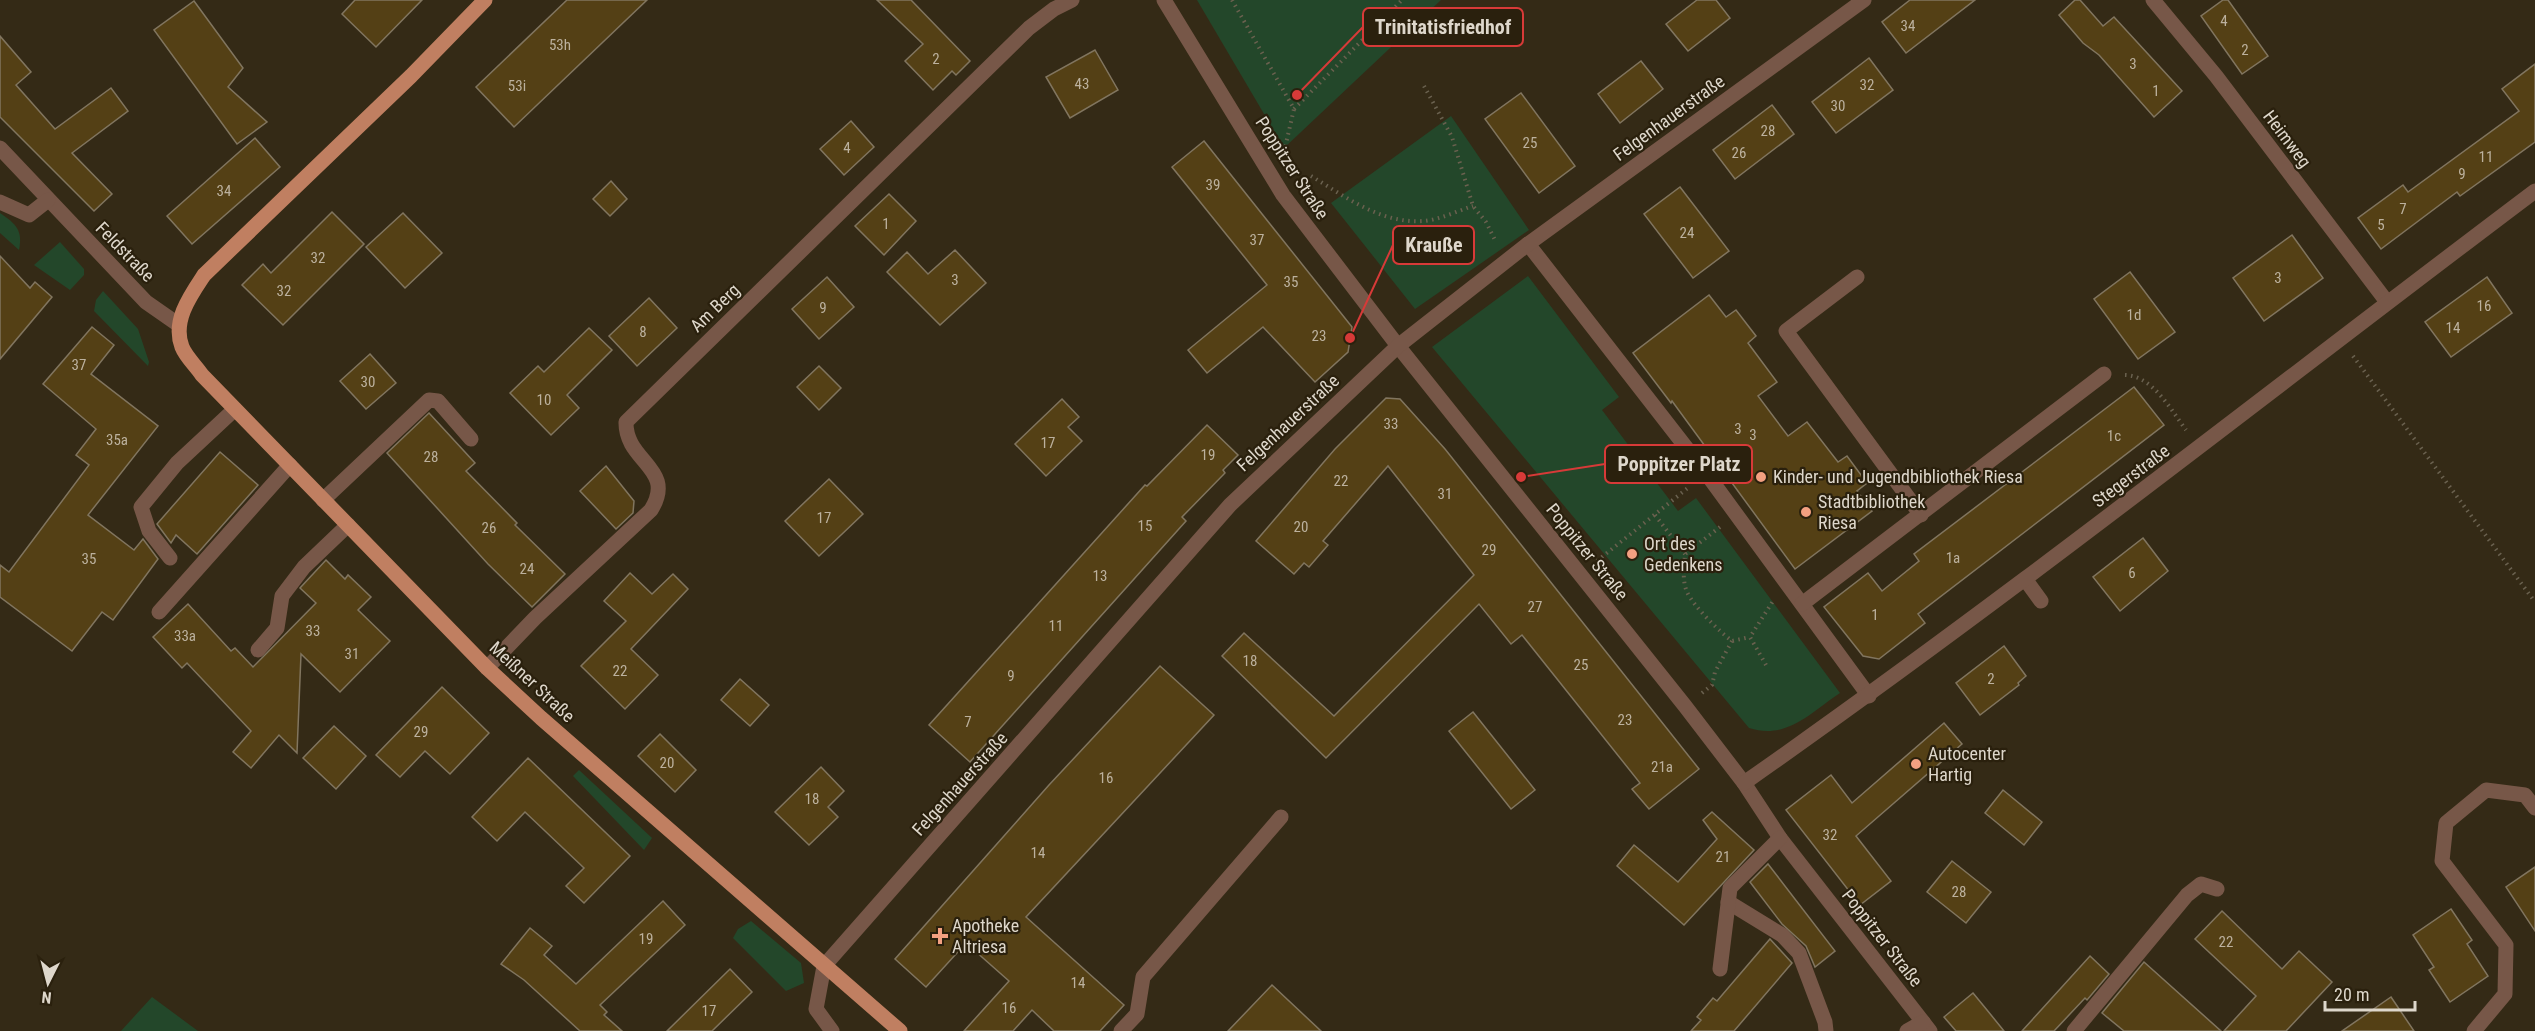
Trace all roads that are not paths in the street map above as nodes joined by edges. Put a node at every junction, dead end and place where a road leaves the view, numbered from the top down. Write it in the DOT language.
graph roads {
  1 [pos="485,0"];
  2 [pos="1072,0"];
  3 [pos="1164,0"];
  4 [pos="1864,0"];
  5 [pos="2153,0"];
  6 [pos="0,148"];
  7 [pos="2535,191"];
  8 [pos="48,200"];
  9 [pos="0,202"];
  10 [pos="1528,244"];
  11 [pos="1857,277"];
  12 [pos="2387,302"];
  13 [pos="179,325"];
  14 [pos="1398,346"];
  15 [pos="2104,374"];
  16 [pos="235,409"];
  17 [pos="471,439"];
  18 [pos="290,465"];
  19 [pos="323,500"];
  20 [pos="1921,514"];
  21 [pos="348,525"];
  22 [pos="170,558"];
  23 [pos="2025,579"];
  24 [pos="2041,601"];
  25 [pos="1802,604"];
  26 [pos="159,612"];
  27 [pos="258,650"];
  28 [pos="487,668"];
  29 [pos="1869,696"];
  30 [pos="1744,783"];
  31 [pos="2535,808"];
  32 [pos="1281,817"];
  33 [pos="1780,838"];
  34 [pos="2217,889"];
  35 [pos="1728,902"];
  36 [pos="824,966"];
  37 [pos="1720,969"];
  38 [pos="1926,1026"];
  39 [pos="832,1031"];
  40 [pos="900,1031"];
  41 [pos="1121,1031"];
  42 [pos="1826,1031"];
  43 [pos="1907,1031"];
  44 [pos="2074,1031"];
  45 [pos="2474,1031"];
  1 -- 13 [label="main road"];
  2 -- 28 [label="street, Am Berg"];
  3 -- 14 [label="street, Poppitzer Straße"];
  4 -- 10 [label="street, Felgenhauerstraße"];
  5 -- 12 [label="street, Heimweg"];
  6 -- 8 [label="street, Feldstraße"];
  7 -- 12 [label="street, Stegerstraße"];
  8 -- 9 [label="street"];
  8 -- 13 [label="street, Feldstraße"];
  10 -- 14 [label="street, Felgenhauerstraße"];
  10 -- 25 [label="street"];
  11 -- 20 [label="street"];
  12 -- 23 [label="street, Stegerstraße"];
  13 -- 16 [label="main road, Meißner Straße"];
  14 -- 30 [label="street, Poppitzer Straße"];
  14 -- 36 [label="street, Felgenhauerstraße"];
  15 -- 20 [label="street"];
  16 -- 18 [label="main road, Meißner Straße"];
  16 -- 22 [label="street"];
  17 -- 19 [label="street"];
  18 -- 19 [label="main road, Meißner Straße"];
  18 -- 26 [label="street"];
  19 -- 21 [label="main road, Meißner Straße"];
  20 -- 25 [label="street"];
  21 -- 27 [label="street"];
  21 -- 28 [label="main road, Meißner Straße"];
  23 -- 24 [label="street"];
  23 -- 29 [label="street, Stegerstraße"];
  25 -- 29 [label="street"];
  28 -- 36 [label="main road, Meißner Straße"];
  29 -- 30 [label="street, Stegerstraße"];
  30 -- 33 [label="street, Poppitzer Straße"];
  31 -- 45 [label="street"];
  32 -- 41 [label="street"];
  33 -- 35 [label="street"];
  33 -- 38 [label="street, Poppitzer Straße"];
  34 -- 44 [label="street"];
  35 -- 37 [label="street"];
  35 -- 42 [label="street"];
  36 -- 39 [label="street"];
  36 -- 40 [label="main road, Meißner Straße"];
  38 -- 43 [label="street"];
}
